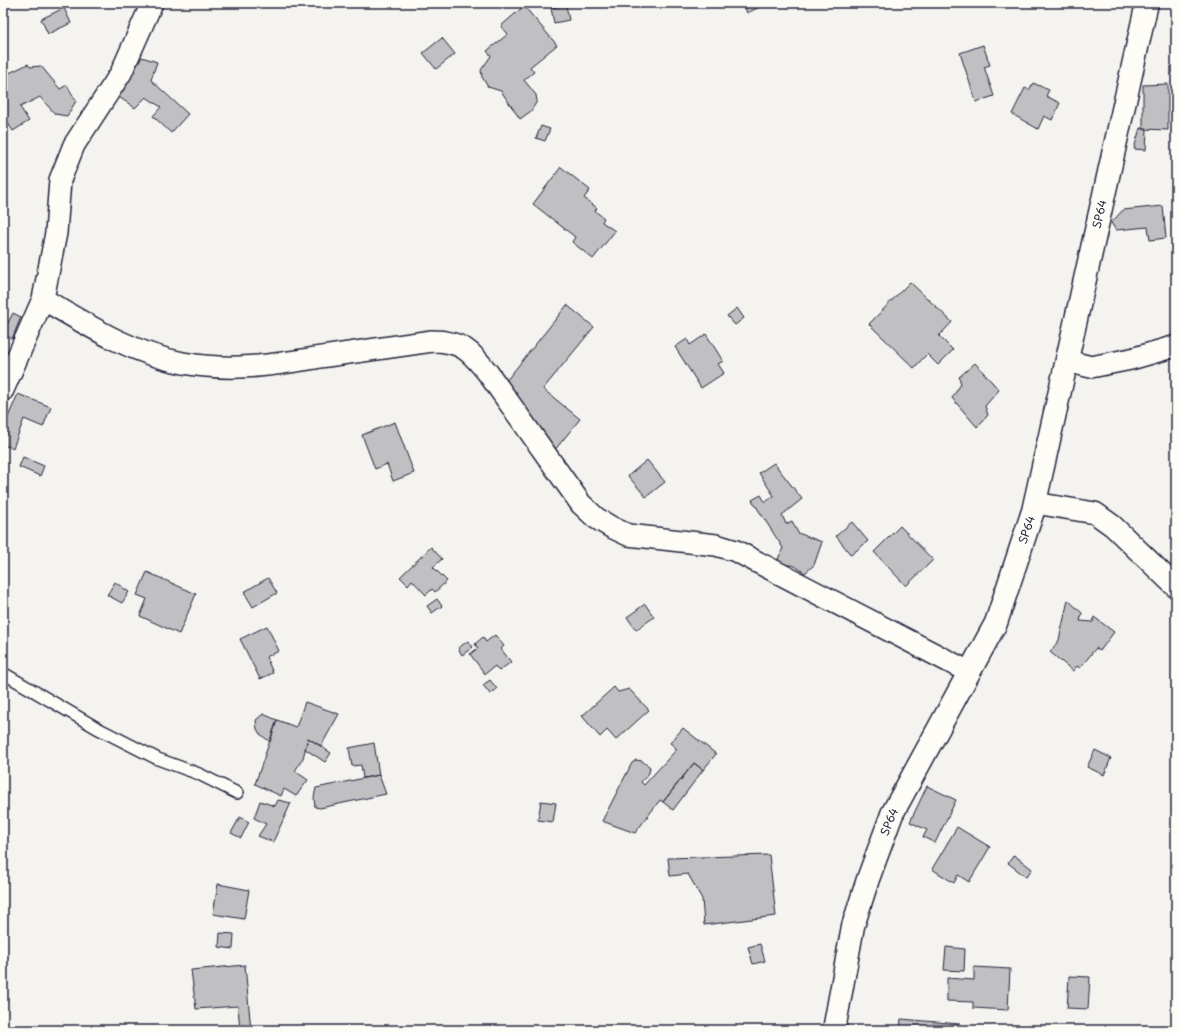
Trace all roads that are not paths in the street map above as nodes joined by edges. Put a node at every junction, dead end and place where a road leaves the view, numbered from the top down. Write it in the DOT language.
graph roads {
  1 [pos="152,3"];
  2 [pos="1147,3"];
  3 [pos="43,299"];
  4 [pos="1176,346"];
  5 [pos="1067,361"];
  6 [pos="3,390"];
  7 [pos="1035,503"];
  8 [pos="1176,586"];
  9 [pos="969,672"];
  10 [pos="3,673"];
  11 [pos="238,793"];
  12 [pos="834,1030"];
  1 -- 3 [label="street"];
  2 -- 5 [label="street, SP64 / SP64"];
  3 -- 6 [label="street"];
  3 -- 9 [label="street"];
  4 -- 5 [label="street"];
  5 -- 7 [label="street, SP64 / SP64"];
  7 -- 8 [label="street"];
  7 -- 9 [label="street, SP64 / SP64"];
  9 -- 12 [label="street, SP64 / SP64"];
  10 -- 11 [label="lane"];
}
